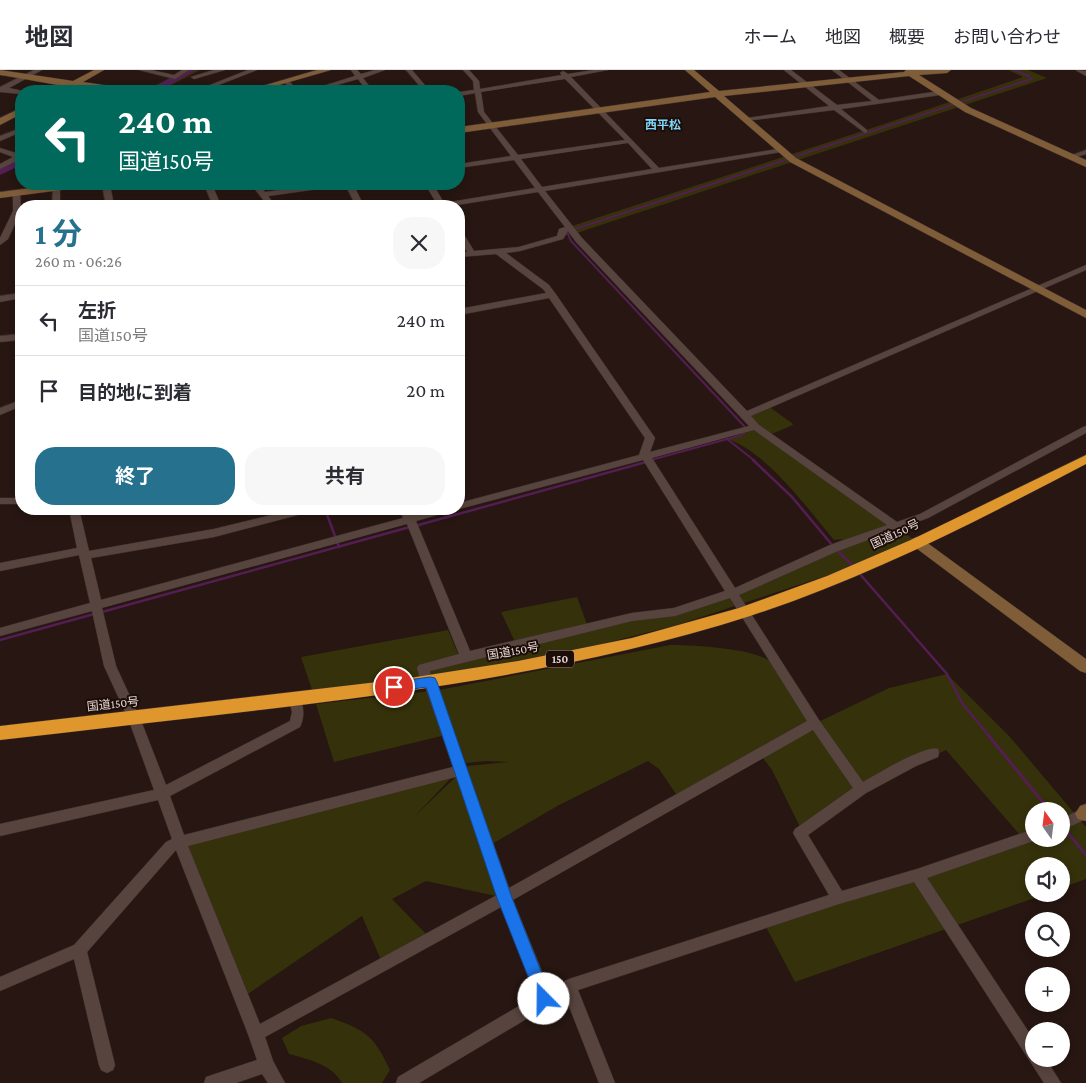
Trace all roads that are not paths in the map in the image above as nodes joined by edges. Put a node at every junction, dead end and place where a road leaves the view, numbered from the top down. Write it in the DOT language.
graph roads {
  1 [pos="40,70"];
  2 [pos="100,70"];
  3 [pos="142,70"];
  4 [pos="186,70"];
  5 [pos="222,70"];
  6 [pos="254,70"];
  7 [pos="327,70"];
  8 [pos="382,70"];
  9 [pos="409,70"];
  10 [pos="466,70"];
  11 [pos="560,70"];
  12 [pos="605,70"];
  13 [pos="689,70"];
  14 [pos="788,70"];
  15 [pos="835,70"];
  16 [pos="947,70"];
  17 [pos="1079,70"];
  18 [pos="0,72"];
  19 [pos="908,72"];
  20 [pos="358,74"];
  21 [pos="1086,74"];
  22 [pos="29,76"];
  23 [pos="566,76"];
  24 [pos="194,77"];
  25 [pos="849,80"];
  26 [pos="288,82"];
  27 [pos="74,83"];
  28 [pos="808,84"];
  29 [pos="70,85"];
  30 [pos="86,85"];
  31 [pos="214,85"];
  32 [pos="275,85"];
  33 [pos="290,85"];
  34 [pos="327,85"];
  35 [pos="366,85"];
  36 [pos="423,85"];
  37 [pos="2,88"];
  38 [pos="15,91"];
  39 [pos="477,91"];
  40 [pos="465,93"];
  41 [pos="940,93"];
  42 [pos="718,94"];
  43 [pos="878,102"];
  44 [pos="836,107"];
  45 [pos="601,110"];
  46 [pos="15,114"];
  47 [pos="747,120"];
  48 [pos="0,122"];
  49 [pos="492,125"];
  50 [pos="465,129"];
  51 [pos="0,131"];
  52 [pos="865,131"];
  53 [pos="15,133"];
  54 [pos="10,135"];
  55 [pos="15,136"];
  56 [pos="0,139"];
  57 [pos="630,141"];
  58 [pos="0,150"];
  59 [pos="1086,152"];
  60 [pos="15,155"];
  61 [pos="787,155"];
  62 [pos="517,157"];
  63 [pos="1070,157"];
  64 [pos="15,158"];
  65 [pos="1086,164"];
  66 [pos="465,165"];
  67 [pos="0,167"];
  68 [pos="656,170"];
  69 [pos="33,190"];
  70 [pos="259,190"];
  71 [pos="297,190"];
  72 [pos="542,190"];
  73 [pos="16,193"];
  74 [pos="0,195"];
  75 [pos="262,195"];
  76 [pos="16,200"];
  77 [pos="267,200"];
  78 [pos="465,202"];
  79 [pos="13,216"];
  80 [pos="570,227"];
  81 [pos="0,243"];
  82 [pos="465,243"];
  83 [pos="498,252"];
  84 [pos="472,254"];
  85 [pos="465,255"];
  86 [pos="1086,267"];
  87 [pos="1036,289"];
  88 [pos="552,295"];
  89 [pos="15,297"];
  90 [pos="0,299"];
  91 [pos="465,311"];
  92 [pos="1086,315"];
  93 [pos="15,338"];
  94 [pos="0,339"];
  95 [pos="15,406"];
  96 [pos="0,412"];
  97 [pos="744,416"];
  98 [pos="748,429"];
  99 [pos="1086,429"];
  100 [pos="648,459"];
  101 [pos="1086,459"];
  102 [pos="0,501"];
  103 [pos="15,502"];
  104 [pos="465,505"];
  105 [pos="75,515"];
  106 [pos="285,515"];
  107 [pos="403,515"];
  108 [pos="407,515"];
  109 [pos="894,525"];
  110 [pos="917,542"];
  111 [pos="84,553"];
  112 [pos="0,568"];
  113 [pos="733,593"];
  114 [pos="97,605"];
  115 [pos="745,612"];
  116 [pos="0,632"];
  117 [pos="466,656"];
  118 [pos="1086,668"];
  119 [pos="428,682"];
  120 [pos="295,699"];
  121 [pos="134,718"];
  122 [pos="816,723"];
  123 [pos="0,733"];
  124 [pos="934,753"];
  125 [pos="460,771"];
  126 [pos="861,789"];
  127 [pos="163,794"];
  128 [pos="1085,812"];
  129 [pos="1070,820"];
  130 [pos="0,830"];
  131 [pos="1025,838"];
  132 [pos="180,842"];
  133 [pos="917,875"];
  134 [pos="505,898"];
  135 [pos="839,898"];
  136 [pos="79,950"];
  137 [pos="0,984"];
  138 [pos="569,986"];
  139 [pos="544,999"];
  140 [pos="256,1034"];
  141 [pos="1025,1040"];
  142 [pos="107,1065"];
  143 [pos="266,1065"];
  144 [pos="1042,1067"];
  145 [pos="212,1083"];
  146 [pos="276,1083"];
  147 [pos="404,1083"];
  148 [pos="606,1083"];
  149 [pos="1053,1083"];
  1 -- 22 [label="street"];
  2 -- 27 [label="street"];
  3 -- 4 [label="street"];
  5 -- 24 [label="street"];
  6 -- 31 [label="street"];
  7 -- 26 [label="street"];
  8 -- 20 [label="street"];
  9 -- 36 [label="street"];
  10 -- 39 [label="street"];
  11 -- 23 [label="street"];
  12 -- 23 [label="street"];
  13 -- 42 [label="street"];
  14 -- 28 [label="street"];
  15 -- 25 [label="street"];
  16 -- 19 [label="street"];
  17 -- 21 [label="street"];
  18 -- 22 [label="street"];
  19 -- 25 [label="street"];
  19 -- 41 [label="street"];
  20 -- 34 [label="street"];
  20 -- 35 [label="street"];
  22 -- 27 [label="street"];
  22 -- 37 [label="street"];
  23 -- 39 [label="street"];
  23 -- 45 [label="street"];
  25 -- 28 [label="street"];
  25 -- 43 [label="street"];
  26 -- 32 [label="street"];
  26 -- 33 [label="street"];
  27 -- 29 [label="street"];
  27 -- 30 [label="street"];
  28 -- 42 [label="street"];
  28 -- 44 [label="street"];
  37 -- 38 [label="street"];
  39 -- 40 [label="street"];
  39 -- 49 [label="street"];
  41 -- 43 [label="street"];
  41 -- 63 [label="street"];
  42 -- 45 [label="street"];
  42 -- 47 [label="street"];
  43 -- 44 [label="street"];
  44 -- 47 [label="street"];
  44 -- 52 [label="street"];
  45 -- 49 [label="street"];
  45 -- 57 [label="street"];
  46 -- 48 [label="street"];
  47 -- 61 [label="street"];
  49 -- 50 [label="street"];
  49 -- 62 [label="street"];
  51 -- 54 [label="street"];
  53 -- 54 [label="street"];
  54 -- 55 [label="street"];
  54 -- 56 [label="street"];
  57 -- 62 [label="street"];
  57 -- 68 [label="street"];
  58 -- 60 [label="street"];
  59 -- 63 [label="street"];
  61 -- 68 [label="street"];
  61 -- 87 [label="street"];
  62 -- 66 [label="street"];
  62 -- 72 [label="street"];
  63 -- 65 [label="street"];
  64 -- 67 [label="street"];
  68 -- 72 [label="street"];
  69 -- 73 [label="street"];
  70 -- 75 [label="street"];
  71 -- 75 [label="street"];
  72 -- 78 [label="street"];
  72 -- 80 [label="street"];
  73 -- 74 [label="street"];
  73 -- 76 [label="street"];
  75 -- 77 [label="street"];
  79 -- 81 [label="street"];
  80 -- 83 [label="street"];
  80 -- 97 [label="street"];
  82 -- 84 [label="street"];
  83 -- 84 [label="street"];
  83 -- 88 [label="street"];
  84 -- 85 [label="street"];
  86 -- 87 [label="street"];
  87 -- 92 [label="street"];
  87 -- 97 [label="street"];
  88 -- 91 [label="street"];
  88 -- 100 [label="street"];
  89 -- 90 [label="street"];
  93 -- 94 [label="street"];
  95 -- 96 [label="street"];
  97 -- 98 [label="street"];
  98 -- 100 [label="street"];
  98 -- 109 [label="street"];
  99 -- 109 [label="street"];
  100 -- 104 [label="street"];
  100 -- 113 [label="street"];
  101 -- 110 [label="highway, 国道150号 / 150"];
  102 -- 103 [label="street"];
  105 -- 111 [label="street"];
  106 -- 111 [label="street"];
  107 -- 114 [label="street"];
  108 -- 117 [label="street"];
  109 -- 113 [label="street"];
  110 -- 115 [label="highway, 国道150号 / 150"];
  110 -- 118 [label="street"];
  111 -- 112 [label="street"];
  111 -- 114 [label="street"];
  113 -- 115 [label="street"];
  113 -- 117 [label="street"];
  114 -- 116 [label="street"];
  114 -- 121 [label="street"];
  115 -- 119 [label="highway, 国道150号 / 150"];
  115 -- 122 [label="street"];
  117 -- 119 [label="street"];
  119 -- 120 [label="highway, 国道150号 / 150"];
  119 -- 125 [label="street"];
  120 -- 121 [label="highway, 国道150号 / 150"];
  120 -- 127 [label="street"];
  121 -- 123 [label="highway, 国道150号 / 150"];
  121 -- 127 [label="street"];
  122 -- 126 [label="street"];
  122 -- 134 [label="street"];
  124 -- 126 [label="street"];
  125 -- 132 [label="street"];
  125 -- 134 [label="street"];
  126 -- 135 [label="street"];
  127 -- 130 [label="street"];
  127 -- 132 [label="street"];
  128 -- 129 [label="street"];
  131 -- 133 [label="street"];
  132 -- 136 [label="street"];
  132 -- 140 [label="street"];
  133 -- 135 [label="street"];
  133 -- 141 [label="street"];
  134 -- 139 [label="street"];
  134 -- 140 [label="street"];
  135 -- 138 [label="street"];
  136 -- 137 [label="street"];
  136 -- 142 [label="street"];
  138 -- 139 [label="street"];
  138 -- 148 [label="street"];
  139 -- 147 [label="street"];
  140 -- 143 [label="street"];
  143 -- 145 [label="street"];
  143 -- 146 [label="street"];
  144 -- 149 [label="street"];
}
